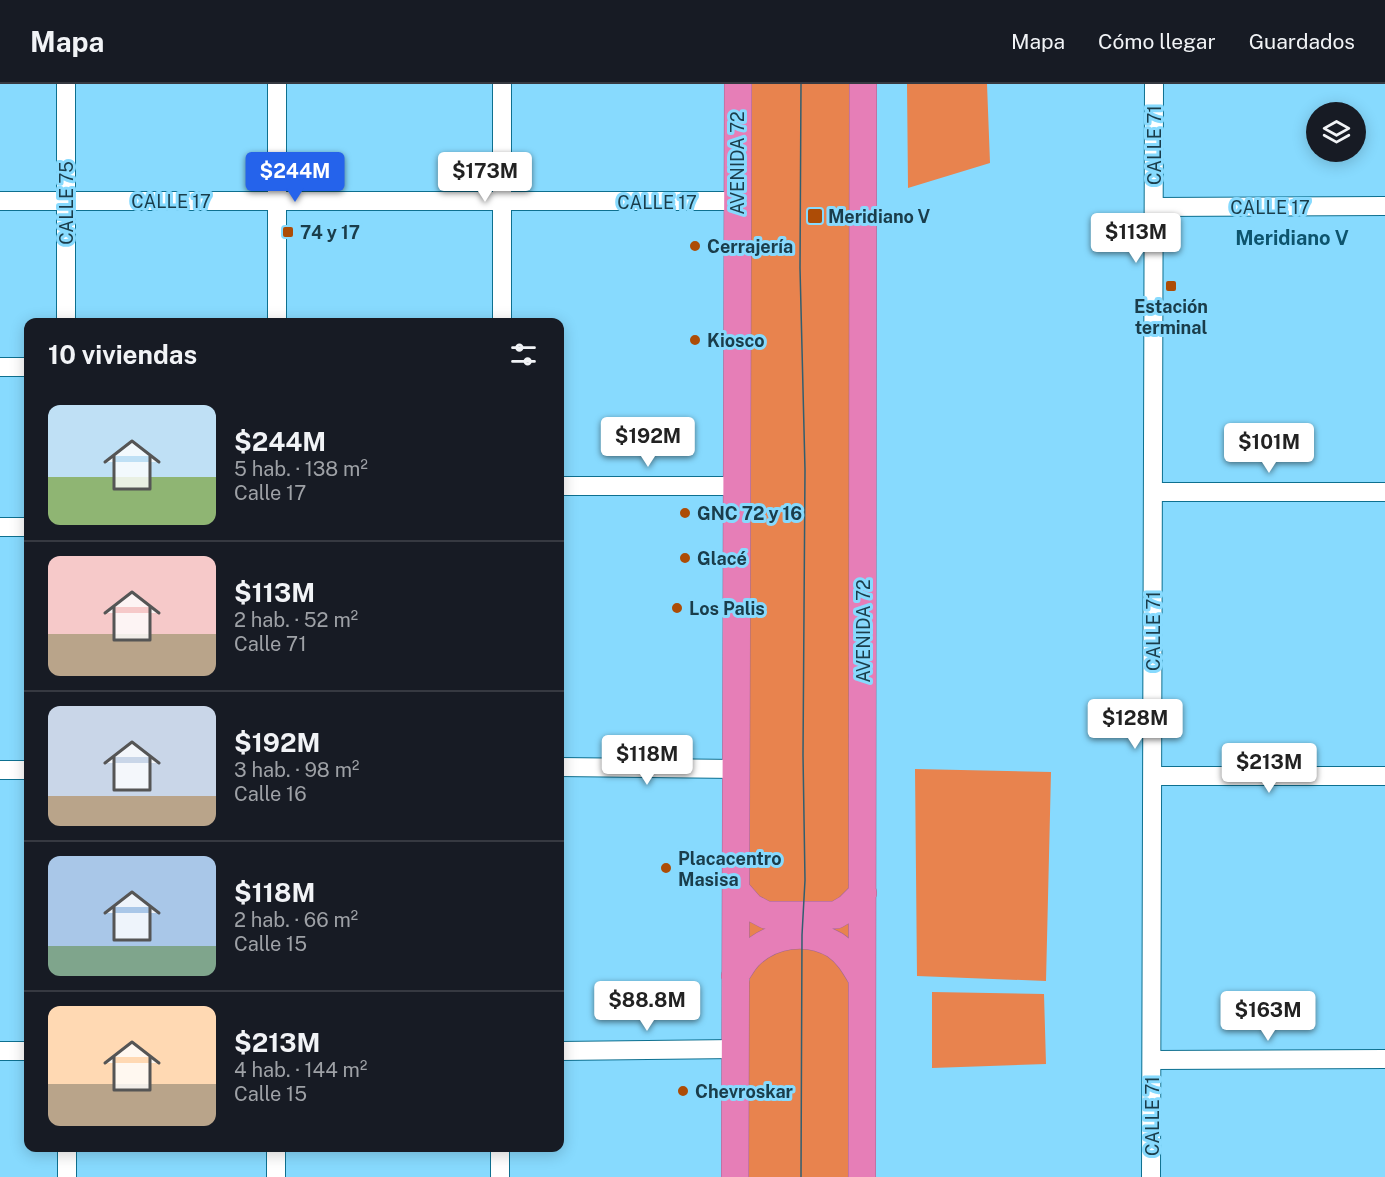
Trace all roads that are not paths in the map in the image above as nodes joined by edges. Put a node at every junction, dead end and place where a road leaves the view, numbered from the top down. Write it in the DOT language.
graph roads {
  1 [pos="66,84"];
  2 [pos="277,84"];
  3 [pos="502,84"];
  4 [pos="738,84"];
  5 [pos="863,84"];
  6 [pos="1154,84"];
  7 [pos="0,201"];
  8 [pos="277,201"];
  9 [pos="737,201"];
  10 [pos="66,202"];
  11 [pos="503,202"];
  12 [pos="1385,206"];
  13 [pos="1154,207"];
  14 [pos="66,318"];
  15 [pos="276,318"];
  16 [pos="502,318"];
  17 [pos="0,367"];
  18 [pos="24,367"];
  19 [pos="564,486"];
  20 [pos="736,486"];
  21 [pos="1153,492"];
  22 [pos="1385,492"];
  23 [pos="0,527"];
  24 [pos="24,527"];
  25 [pos="564,767"];
  26 [pos="736,769"];
  27 [pos="0,770"];
  28 [pos="24,770"];
  29 [pos="1153,776"];
  30 [pos="1385,776"];
  31 [pos="736,890"];
  32 [pos="863,893"];
  33 [pos="735,975"];
  34 [pos="861,977"];
  35 [pos="735,1049"];
  36 [pos="0,1051"];
  37 [pos="24,1051"];
  38 [pos="564,1051"];
  39 [pos="1385,1059"];
  40 [pos="1152,1060"];
  41 [pos="67,1152"];
  42 [pos="276,1152"];
  43 [pos="500,1152"];
  44 [pos="67,1177"];
  45 [pos="276,1177"];
  46 [pos="500,1177"];
  47 [pos="735,1177"];
  48 [pos="862,1177"];
  49 [pos="1151,1177"];
  1 -- 10 [label="street, CALLE 75"];
  2 -- 8 [label="street"];
  3 -- 11 [label="street"];
  4 -- 9 [label="highway, AVENIDA 72"];
  5 -- 32 [label="highway, AVENIDA 72"];
  6 -- 13 [label="street, CALLE 71"];
  7 -- 10 [label="street, CALLE 17"];
  8 -- 10 [label="street, CALLE 17"];
  8 -- 11 [label="street, CALLE 17"];
  8 -- 15 [label="street"];
  9 -- 11 [label="street, CALLE 17"];
  9 -- 20 [label="highway, AVENIDA 72"];
  10 -- 14 [label="street, CALLE 75"];
  11 -- 16 [label="street"];
  12 -- 13 [label="street, CALLE 17"];
  13 -- 21 [label="street, CALLE 71"];
  17 -- 18 [label="street"];
  19 -- 20 [label="street"];
  20 -- 26 [label="highway, AVENIDA 72"];
  21 -- 22 [label="street"];
  21 -- 29 [label="street, CALLE 71"];
  23 -- 24 [label="street"];
  25 -- 26 [label="street"];
  26 -- 31 [label="highway, AVENIDA 72"];
  27 -- 28 [label="street"];
  29 -- 30 [label="street"];
  29 -- 40 [label="street, CALLE 71"];
  31 -- 32 [label="highway"];
  31 -- 33 [label="highway, AVENIDA 72"];
  32 -- 34 [label="highway, AVENIDA 72"];
  33 -- 34 [label="highway"];
  33 -- 35 [label="highway, AVENIDA 72"];
  34 -- 48 [label="highway, AVENIDA 72"];
  35 -- 38 [label="street"];
  35 -- 47 [label="highway, AVENIDA 72"];
  36 -- 37 [label="street"];
  39 -- 40 [label="street"];
  40 -- 49 [label="street, CALLE 71"];
  41 -- 44 [label="street"];
  42 -- 45 [label="street"];
  43 -- 46 [label="street"];
}
